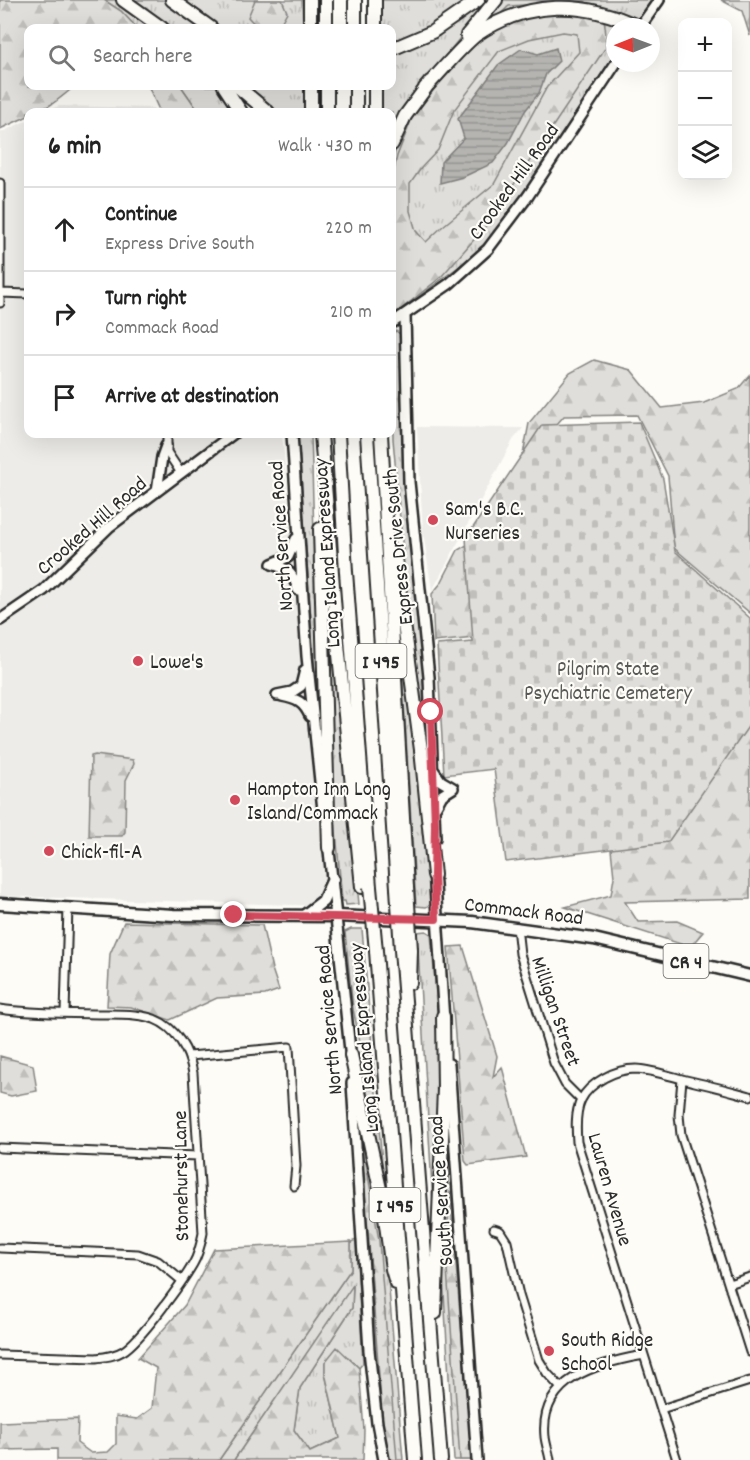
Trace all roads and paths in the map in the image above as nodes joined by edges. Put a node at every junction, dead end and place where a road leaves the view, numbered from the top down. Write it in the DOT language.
graph roads {
  1 [pos="123,0"];
  2 [pos="172,0"];
  3 [pos="310,0"];
  4 [pos="326,0"];
  5 [pos="355,0"];
  6 [pos="375,0"];
  7 [pos="478,0"];
  8 [pos="496,0"];
  9 [pos="659,0"];
  10 [pos="620,18"];
  11 [pos="646,18"];
  12 [pos="156,24"];
  13 [pos="205,24"];
  14 [pos="310,24"];
  15 [pos="326,24"];
  16 [pos="356,24"];
  17 [pos="375,24"];
  18 [pos="396,48"];
  19 [pos="610,72"];
  20 [pos="425,88"];
  21 [pos="227,90"];
  22 [pos="242,90"];
  23 [pos="310,90"];
  24 [pos="327,90"];
  25 [pos="356,90"];
  26 [pos="375,90"];
  27 [pos="238,108"];
  28 [pos="263,108"];
  29 [pos="311,108"];
  30 [pos="327,108"];
  31 [pos="356,108"];
  32 [pos="375,108"];
  33 [pos="396,135"];
  34 [pos="0,183"];
  35 [pos="1,293"];
  36 [pos="24,294"];
  37 [pos="0,303"];
  38 [pos="405,315"];
  39 [pos="396,321"];
  40 [pos="167,438"];
  41 [pos="228,438"];
  42 [pos="292,438"];
  43 [pos="321,438"];
  44 [pos="338,438"];
  45 [pos="367,438"];
  46 [pos="381,438"];
  47 [pos="166,446"];
  48 [pos="323,462"];
  49 [pos="382,470"];
  50 [pos="181,473"];
  51 [pos="157,491"];
  52 [pos="298,534"];
  53 [pos="303,612"];
  54 [pos="0,620"];
  55 [pos="306,656"];
  56 [pos="314,723"];
  57 [pos="434,771"];
  58 [pos="435,808"];
  59 [pos="329,848"];
  60 [pos="434,875"];
  61 [pos="333,879"];
  62 [pos="366,887"];
  63 [pos="402,888"];
  64 [pos="0,904"];
  65 [pos="68,907"];
  66 [pos="304,916"];
  67 [pos="337,916"];
  68 [pos="436,919"];
  69 [pos="517,927"];
  70 [pos="750,976"];
  71 [pos="0,1009"];
  72 [pos="65,1013"];
  73 [pos="443,1016"];
  74 [pos="351,1055"];
  75 [pos="190,1056"];
  76 [pos="682,1079"];
  77 [pos="750,1096"];
  78 [pos="581,1100"];
  79 [pos="0,1148"];
  80 [pos="198,1156"];
  81 [pos="294,1186"];
  82 [pos="494,1229"];
  83 [pos="0,1248"];
  84 [pos="750,1277"];
  85 [pos="181,1280"];
  86 [pos="729,1284"];
  87 [pos="403,1303"];
  88 [pos="750,1352"];
  89 [pos="432,1353"];
  90 [pos="0,1355"];
  91 [pos="644,1355"];
  92 [pos="750,1381"];
  93 [pos="560,1388"];
  94 [pos="661,1409"];
  95 [pos="384,1460"];
  96 [pos="415,1460"];
  97 [pos="441,1460"];
  98 [pos="477,1460"];
  99 [pos="550,1460"];
  100 [pos="677,1460"];
  1 -- 12 [label="highway"];
  2 -- 13 [label="highway"];
  3 -- 14 [label="highway"];
  4 -- 15 [label="highway"];
  5 -- 16 [label="highway"];
  6 -- 17 [label="highway"];
  7 -- 18 [label="highway"];
  8 -- 20 [label="highway"];
  9 -- 11 [label="main road"];
  10 -- 20 [label="highway"];
  19 -- 38 [label="main road, Crooked Hill Road"];
  20 -- 33 [label="highway"];
  21 -- 27 [label="highway"];
  22 -- 28 [label="highway"];
  23 -- 29 [label="highway"];
  24 -- 30 [label="highway"];
  25 -- 31 [label="highway"];
  26 -- 32 [label="highway"];
  34 -- 35 [label="street"];
  35 -- 36 [label="street"];
  35 -- 37 [label="street"];
  38 -- 39 [label="main road, Crooked Hill Road"];
  38 -- 57 [label="main road, Express Drive South"];
  40 -- 47 [label="street"];
  41 -- 50 [label="main road, Crooked Hill Road"];
  42 -- 52 [label="main road, North Service Road"];
  43 -- 48 [label="highway"];
  44 -- 62 [label="highway, Long Island Expressway / I 495"];
  45 -- 63 [label="highway, Long Island Expressway / I 495"];
  46 -- 49 [label="highway, Express Drive South"];
  47 -- 50 [label="street"];
  47 -- 51 [label="main road"];
  48 -- 59 [label="highway"];
  48 -- 62 [label="highway"];
  49 -- 60 [label="highway"];
  49 -- 63 [label="highway"];
  50 -- 51 [label="main road, Crooked Hill Road"];
  51 -- 54 [label="main road, Crooked Hill Road"];
  52 -- 53 [label="main road, North Service Road"];
  52 -- 53 [label="main road"];
  53 -- 55 [label="main road, North Service Road"];
  55 -- 56 [label="main road, North Service Road"];
  55 -- 56 [label="main road"];
  56 -- 59 [label="main road, North Service Road"];
  57 -- 58 [label="main road, Express Drive South"];
  57 -- 58 [label="main road"];
  58 -- 60 [label="main road, Express Drive South"];
  59 -- 61 [label="main road, North Service Road"];
  60 -- 68 [label="main road, Express Drive South"];
  61 -- 66 [label="main road"];
  61 -- 67 [label="main road, North Service Road"];
  62 -- 87 [label="highway, Long Island Expressway / I 495"];
  63 -- 89 [label="highway, Long Island Expressway / I 495, bridge"];
  64 -- 65 [label="main road, Commack Road / CR 4"];
  65 -- 66 [label="main road, Commack Road / CR 4"];
  65 -- 72 [label="street"];
  66 -- 67 [label="main road, Commack Road / CR 4"];
  67 -- 68 [label="main road, Commack Road / CR 4"];
  67 -- 74 [label="main road, North Service Road"];
  68 -- 69 [label="main road, Commack Road / CR 4"];
  68 -- 73 [label="main road, South Service Road"];
  69 -- 70 [label="main road, Commack Road / CR 4"];
  69 -- 78 [label="street, Milligan Street"];
  71 -- 72 [label="street, Stonehurst Lane"];
  72 -- 75 [label="street, Stonehurst Lane"];
  73 -- 89 [label="highway"];
  73 -- 98 [label="main road, South Service Road"];
  74 -- 87 [label="highway"];
  74 -- 95 [label="main road, North Service Road"];
  75 -- 80 [label="street, Stonehurst Lane"];
  75 -- 81 [label="street"];
  76 -- 77 [label="street"];
  76 -- 78 [label="street"];
  76 -- 86 [label="street"];
  78 -- 91 [label="street, Lauren Avenue"];
  79 -- 80 [label="street"];
  80 -- 85 [label="street, Stonehurst Lane"];
  82 -- 93 [label="street"];
  83 -- 85 [label="street"];
  84 -- 86 [label="street"];
  85 -- 90 [label="street, Stonehurst Lane"];
  86 -- 88 [label="street"];
  87 -- 96 [label="highway, Long Island Expressway / I 495"];
  89 -- 97 [label="highway, Long Island Expressway / I 495"];
  91 -- 93 [label="street"];
  91 -- 94 [label="street, Lauren Avenue"];
  92 -- 94 [label="street"];
  93 -- 99 [label="street"];
  94 -- 100 [label="street, Lauren Avenue"];
}
